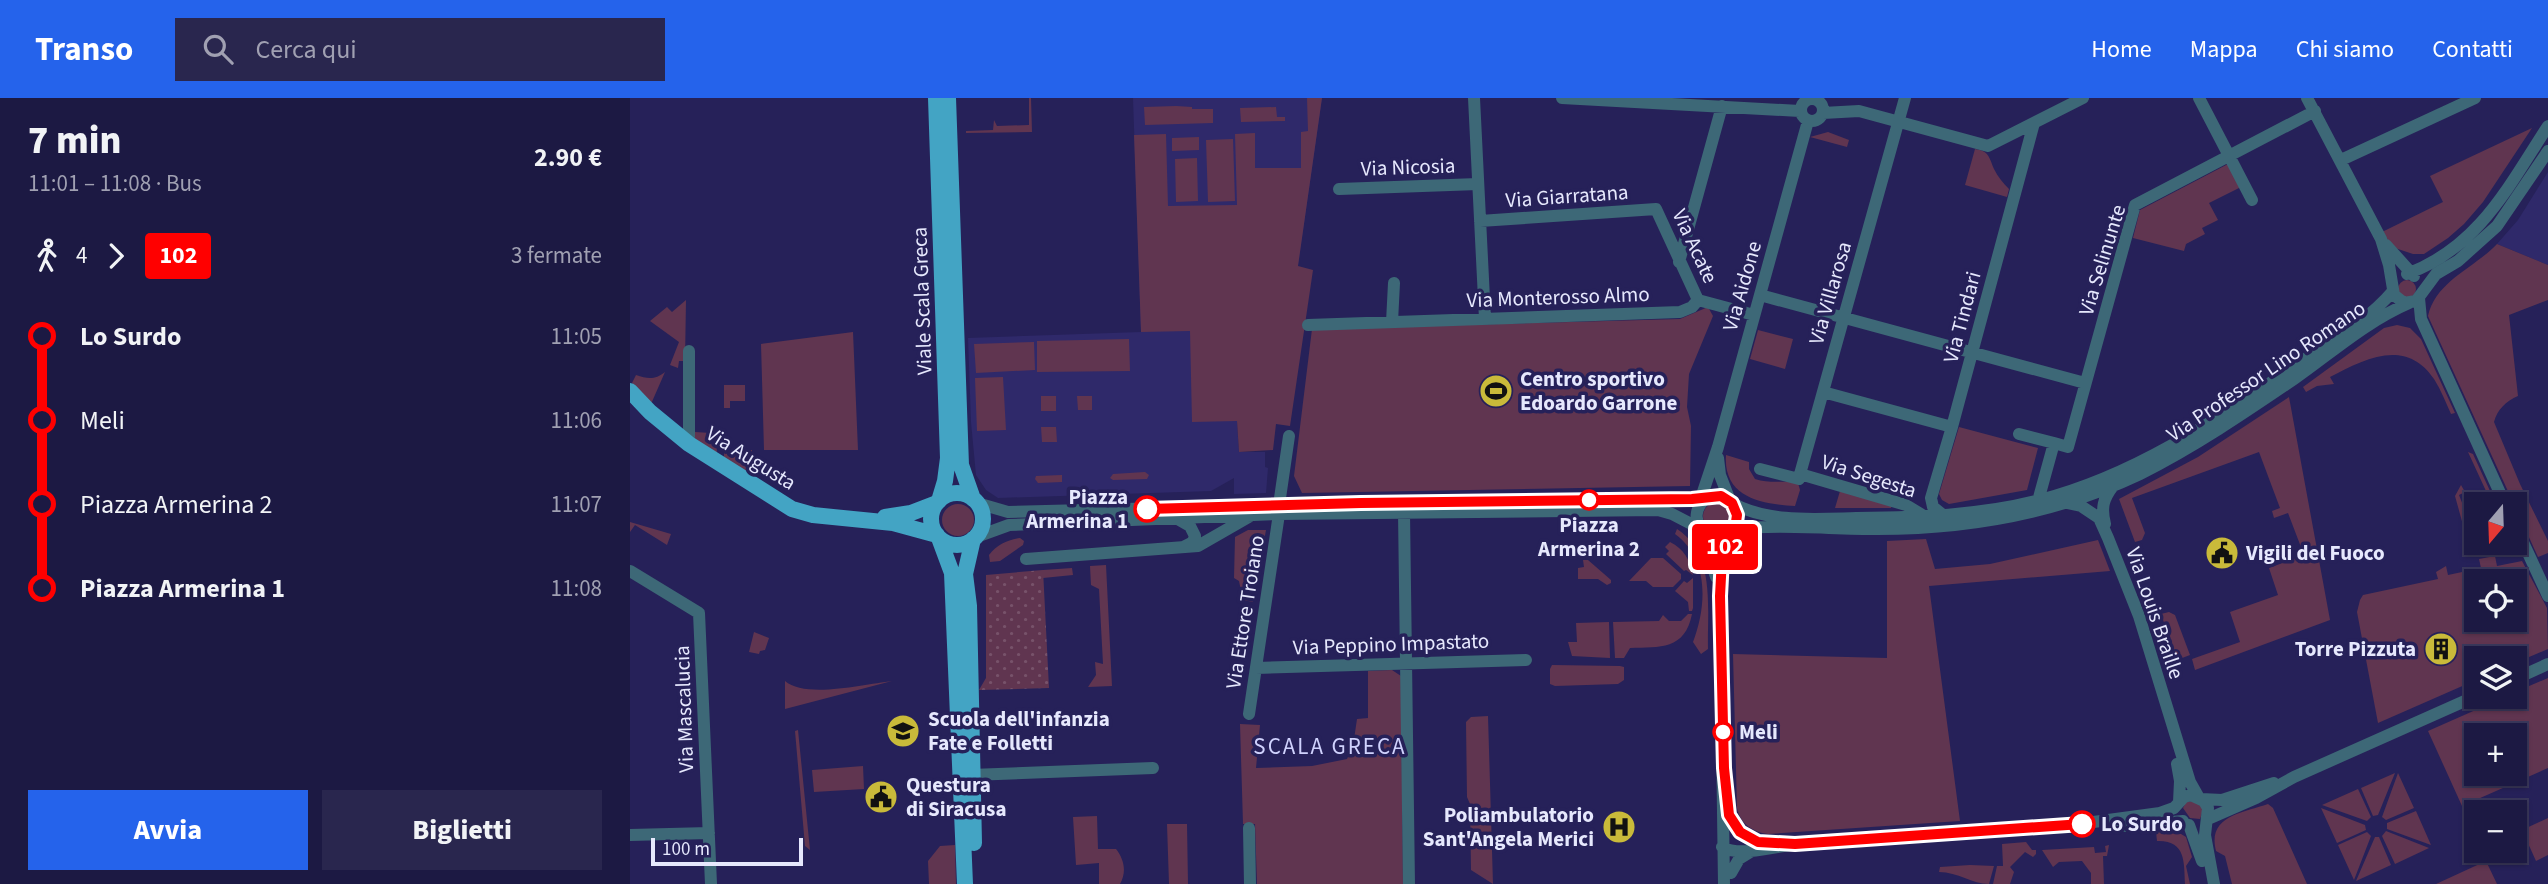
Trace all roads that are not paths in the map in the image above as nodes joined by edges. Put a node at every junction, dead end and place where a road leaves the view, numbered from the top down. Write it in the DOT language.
graph roads {
  1 [pos="936,98"];
  2 [pos="948,98"];
  3 [pos="1474,98"];
  4 [pos="1562,98"];
  5 [pos="1905,98"];
  6 [pos="2083,98"];
  7 [pos="2199,98"];
  8 [pos="2307,98"];
  9 [pos="2475,98"];
  10 [pos="1815,99"];
  11 [pos="1722,106"];
  12 [pos="2315,111"];
  13 [pos="1823,113"];
  14 [pos="1804,116"];
  15 [pos="1898,122"];
  16 [pos="2034,123"];
  17 [pos="2548,126"];
  18 [pos="2548,151"];
  19 [pos="2230,155"];
  20 [pos="2341,160"];
  21 [pos="1478,184"];
  22 [pos="1339,189"];
  23 [pos="2252,200"];
  24 [pos="1656,209"];
  25 [pos="1480,221"];
  26 [pos="2381,239"];
  27 [pos="1679,262"];
  28 [pos="2411,275"];
  29 [pos="1394,284"];
  30 [pos="1760,295"];
  31 [pos="2406,297"];
  32 [pos="1698,300"];
  33 [pos="1754,315"];
  34 [pos="1844,317"];
  35 [pos="1485,318"];
  36 [pos="1392,322"];
  37 [pos="1308,325"];
  38 [pos="689,351"];
  39 [pos="1972,352"];
  40 [pos="2085,383"];
  41 [pos="630,391"];
  42 [pos="1823,391"];
  43 [pos="1952,427"];
  44 [pos="2020,434"];
  45 [pos="1289,436"];
  46 [pos="2054,443"];
  47 [pos="689,444"];
  48 [pos="1718,447"];
  49 [pos="1760,469"];
  50 [pos="1800,474"];
  51 [pos="2113,486"];
  52 [pos="2500,492"];
  53 [pos="1703,500"];
  54 [pos="975,501"];
  55 [pos="2038,501"];
  56 [pos="938,502"];
  57 [pos="1731,502"];
  58 [pos="2067,503"];
  59 [pos="1279,510"];
  60 [pos="1404,512"];
  61 [pos="1252,515"];
  62 [pos="1943,515"];
  63 [pos="1924,517"];
  64 [pos="1175,518"];
  65 [pos="867,520"];
  66 [pos="999,529"];
  67 [pos="1700,529"];
  68 [pos="1731,531"];
  69 [pos="938,537"];
  70 [pos="974,538"];
  71 [pos="2109,538"];
  72 [pos="1181,548"];
  73 [pos="2527,550"];
  74 [pos="1027,559"];
  75 [pos="630,571"];
  76 [pos="2546,589"];
  77 [pos="1720,596"];
  78 [pos="968,606"];
  79 [pos="1527,660"];
  80 [pos="1407,662"];
  81 [pos="2548,664"];
  82 [pos="1256,668"];
  83 [pos="2527,674"];
  84 [pos="2464,701"];
  85 [pos="2165,702"];
  86 [pos="1249,714"];
  87 [pos="1153,768"];
  88 [pos="1724,768"];
  89 [pos="971,775"];
  90 [pos="2294,777"];
  91 [pos="2200,798"];
  92 [pos="2178,804"];
  93 [pos="1729,815"];
  94 [pos="2207,820"];
  95 [pos="2086,823"];
  96 [pos="2186,823"];
  97 [pos="1249,828"];
  98 [pos="709,832"];
  99 [pos="630,835"];
  100 [pos="1756,846"];
  101 [pos="1728,847"];
  102 [pos="1728,880"];
  103 [pos="710,884"];
  104 [pos="965,884"];
  105 [pos="975,884"];
  106 [pos="1250,884"];
  107 [pos="1409,884"];
  108 [pos="2212,884"];
  1 -- 56 [label="main road, Viale Scala Greca"];
  2 -- 54 [label="main road, Viale Scala Greca"];
  3 -- 21 [label="street"];
  4 -- 11 [label="street"];
  5 -- 15 [label="street, Via Villarosa"];
  6 -- 16 [label="street"];
  7 -- 19 [label="street"];
  8 -- 12 [label="street"];
  9 -- 20 [label="street"];
  10 -- 13 [label="street"];
  10 -- 14 [label="street"];
  11 -- 14 [label="street"];
  11 -- 27 [label="street"];
  12 -- 19 [label="street, Via Selinunte"];
  12 -- 20 [label="street"];
  13 -- 14 [label="street"];
  13 -- 15 [label="street"];
  14 -- 30 [label="street, Via Aidone"];
  15 -- 16 [label="street"];
  15 -- 34 [label="street, Via Villarosa"];
  16 -- 39 [label="street, Via Tindari"];
  17 -- 28 [label="street"];
  18 -- 31 [label="street"];
  19 -- 23 [label="street"];
  19 -- 40 [label="street, Via Selinunte"];
  20 -- 26 [label="street"];
  21 -- 22 [label="street, Via Nicosia"];
  21 -- 25 [label="street"];
  24 -- 25 [label="street, Via Giarratana"];
  24 -- 27 [label="street, Via Acate"];
  25 -- 35 [label="street"];
  26 -- 28 [label="street"];
  26 -- 31 [label="street"];
  27 -- 32 [label="street, Via Acate"];
  28 -- 31 [label="street"];
  28 -- 31 [label="street"];
  29 -- 36 [label="street"];
  30 -- 33 [label="street, Via Aidone"];
  30 -- 34 [label="street"];
  31 -- 51 [label="street, Via Professor Lino Romano"];
  31 -- 52 [label="street"];
  31 -- 55 [label="street, Via Professor Lino Romano"];
  32 -- 33 [label="street"];
  32 -- 35 [label="street, Via Monterosso Almo"];
  33 -- 48 [label="street, Via Aidone"];
  34 -- 39 [label="street"];
  34 -- 42 [label="street, Via Villarosa"];
  35 -- 36 [label="street, Via Monterosso Almo"];
  36 -- 37 [label="street, Via Monterosso Almo"];
  38 -- 47 [label="street"];
  39 -- 40 [label="street"];
  39 -- 43 [label="street, Via Tindari"];
  40 -- 46 [label="street, Via Selinunte"];
  41 -- 47 [label="main road, Via Augusta"];
  42 -- 43 [label="street"];
  42 -- 50 [label="street, Via Villarosa"];
  43 -- 62 [label="street, Via Tindari"];
  44 -- 46 [label="street"];
  45 -- 59 [label="street, Via Ettore Troiano"];
  46 -- 55 [label="street"];
  47 -- 65 [label="main road, Via Augusta"];
  48 -- 53 [label="street, Via Aidone"];
  48 -- 57 [label="street"];
  49 -- 50 [label="street, Via Segesta"];
  50 -- 63 [label="street, Via Segesta"];
  51 -- 58 [label="street, Via Professor Lino Romano"];
  51 -- 71 [label="street"];
  53 -- 57 [label="street"];
  53 -- 59 [label="street"];
  53 -- 67 [label="street"];
  54 -- 56 [label="main road"];
  54 -- 59 [label="street"];
  54 -- 70 [label="main road"];
  55 -- 62 [label="street, Via Professor Lino Romano"];
  56 -- 65 [label="main road"];
  56 -- 69 [label="main road"];
  57 -- 63 [label="street, Via Professor Lino Romano"];
  57 -- 68 [label="street"];
  58 -- 68 [label="street, Via Professor Lino Romano"];
  58 -- 71 [label="street"];
  59 -- 60 [label="street"];
  59 -- 61 [label="street"];
  59 -- 82 [label="street, Via Ettore Troiano"];
  60 -- 67 [label="street"];
  60 -- 80 [label="street"];
  61 -- 64 [label="street"];
  61 -- 72 [label="street"];
  62 -- 63 [label="street, Via Professor Lino Romano"];
  64 -- 66 [label="street"];
  64 -- 72 [label="street"];
  65 -- 69 [label="main road"];
  66 -- 70 [label="street"];
  66 -- 78 [label="street"];
  67 -- 68 [label="street"];
  67 -- 77 [label="street"];
  68 -- 77 [label="street"];
  69 -- 70 [label="main road"];
  69 -- 104 [label="main road"];
  70 -- 78 [label="main road"];
  71 -- 85 [label="street, Via Louis Braille"];
  72 -- 74 [label="street"];
  73 -- 76 [label="street"];
  75 -- 98 [label="street, Via Mascalucia"];
  77 -- 88 [label="street"];
  78 -- 89 [label="main road"];
  79 -- 80 [label="street, Via Peppino Impastato"];
  80 -- 82 [label="street, Via Peppino Impastato"];
  80 -- 107 [label="street"];
  81 -- 83 [label="street"];
  82 -- 86 [label="street, Via Ettore Troiano"];
  84 -- 90 [label="street"];
  85 -- 91 [label="street"];
  85 -- 92 [label="street"];
  87 -- 89 [label="street"];
  88 -- 93 [label="street"];
  88 -- 101 [label="street"];
  89 -- 105 [label="main road"];
  90 -- 91 [label="street"];
  90 -- 94 [label="street"];
  91 -- 92 [label="street"];
  91 -- 94 [label="street"];
  92 -- 95 [label="street"];
  92 -- 96 [label="street"];
  93 -- 100 [label="street"];
  93 -- 101 [label="street"];
  94 -- 96 [label="street"];
  94 -- 108 [label="street"];
  95 -- 96 [label="street"];
  95 -- 100 [label="street"];
  96 -- 108 [label="street"];
  97 -- 106 [label="street"];
  98 -- 99 [label="street"];
  98 -- 103 [label="street, Via Mascalucia"];
  100 -- 101 [label="street"];
  100 -- 102 [label="street"];
  101 -- 102 [label="street"];
}
